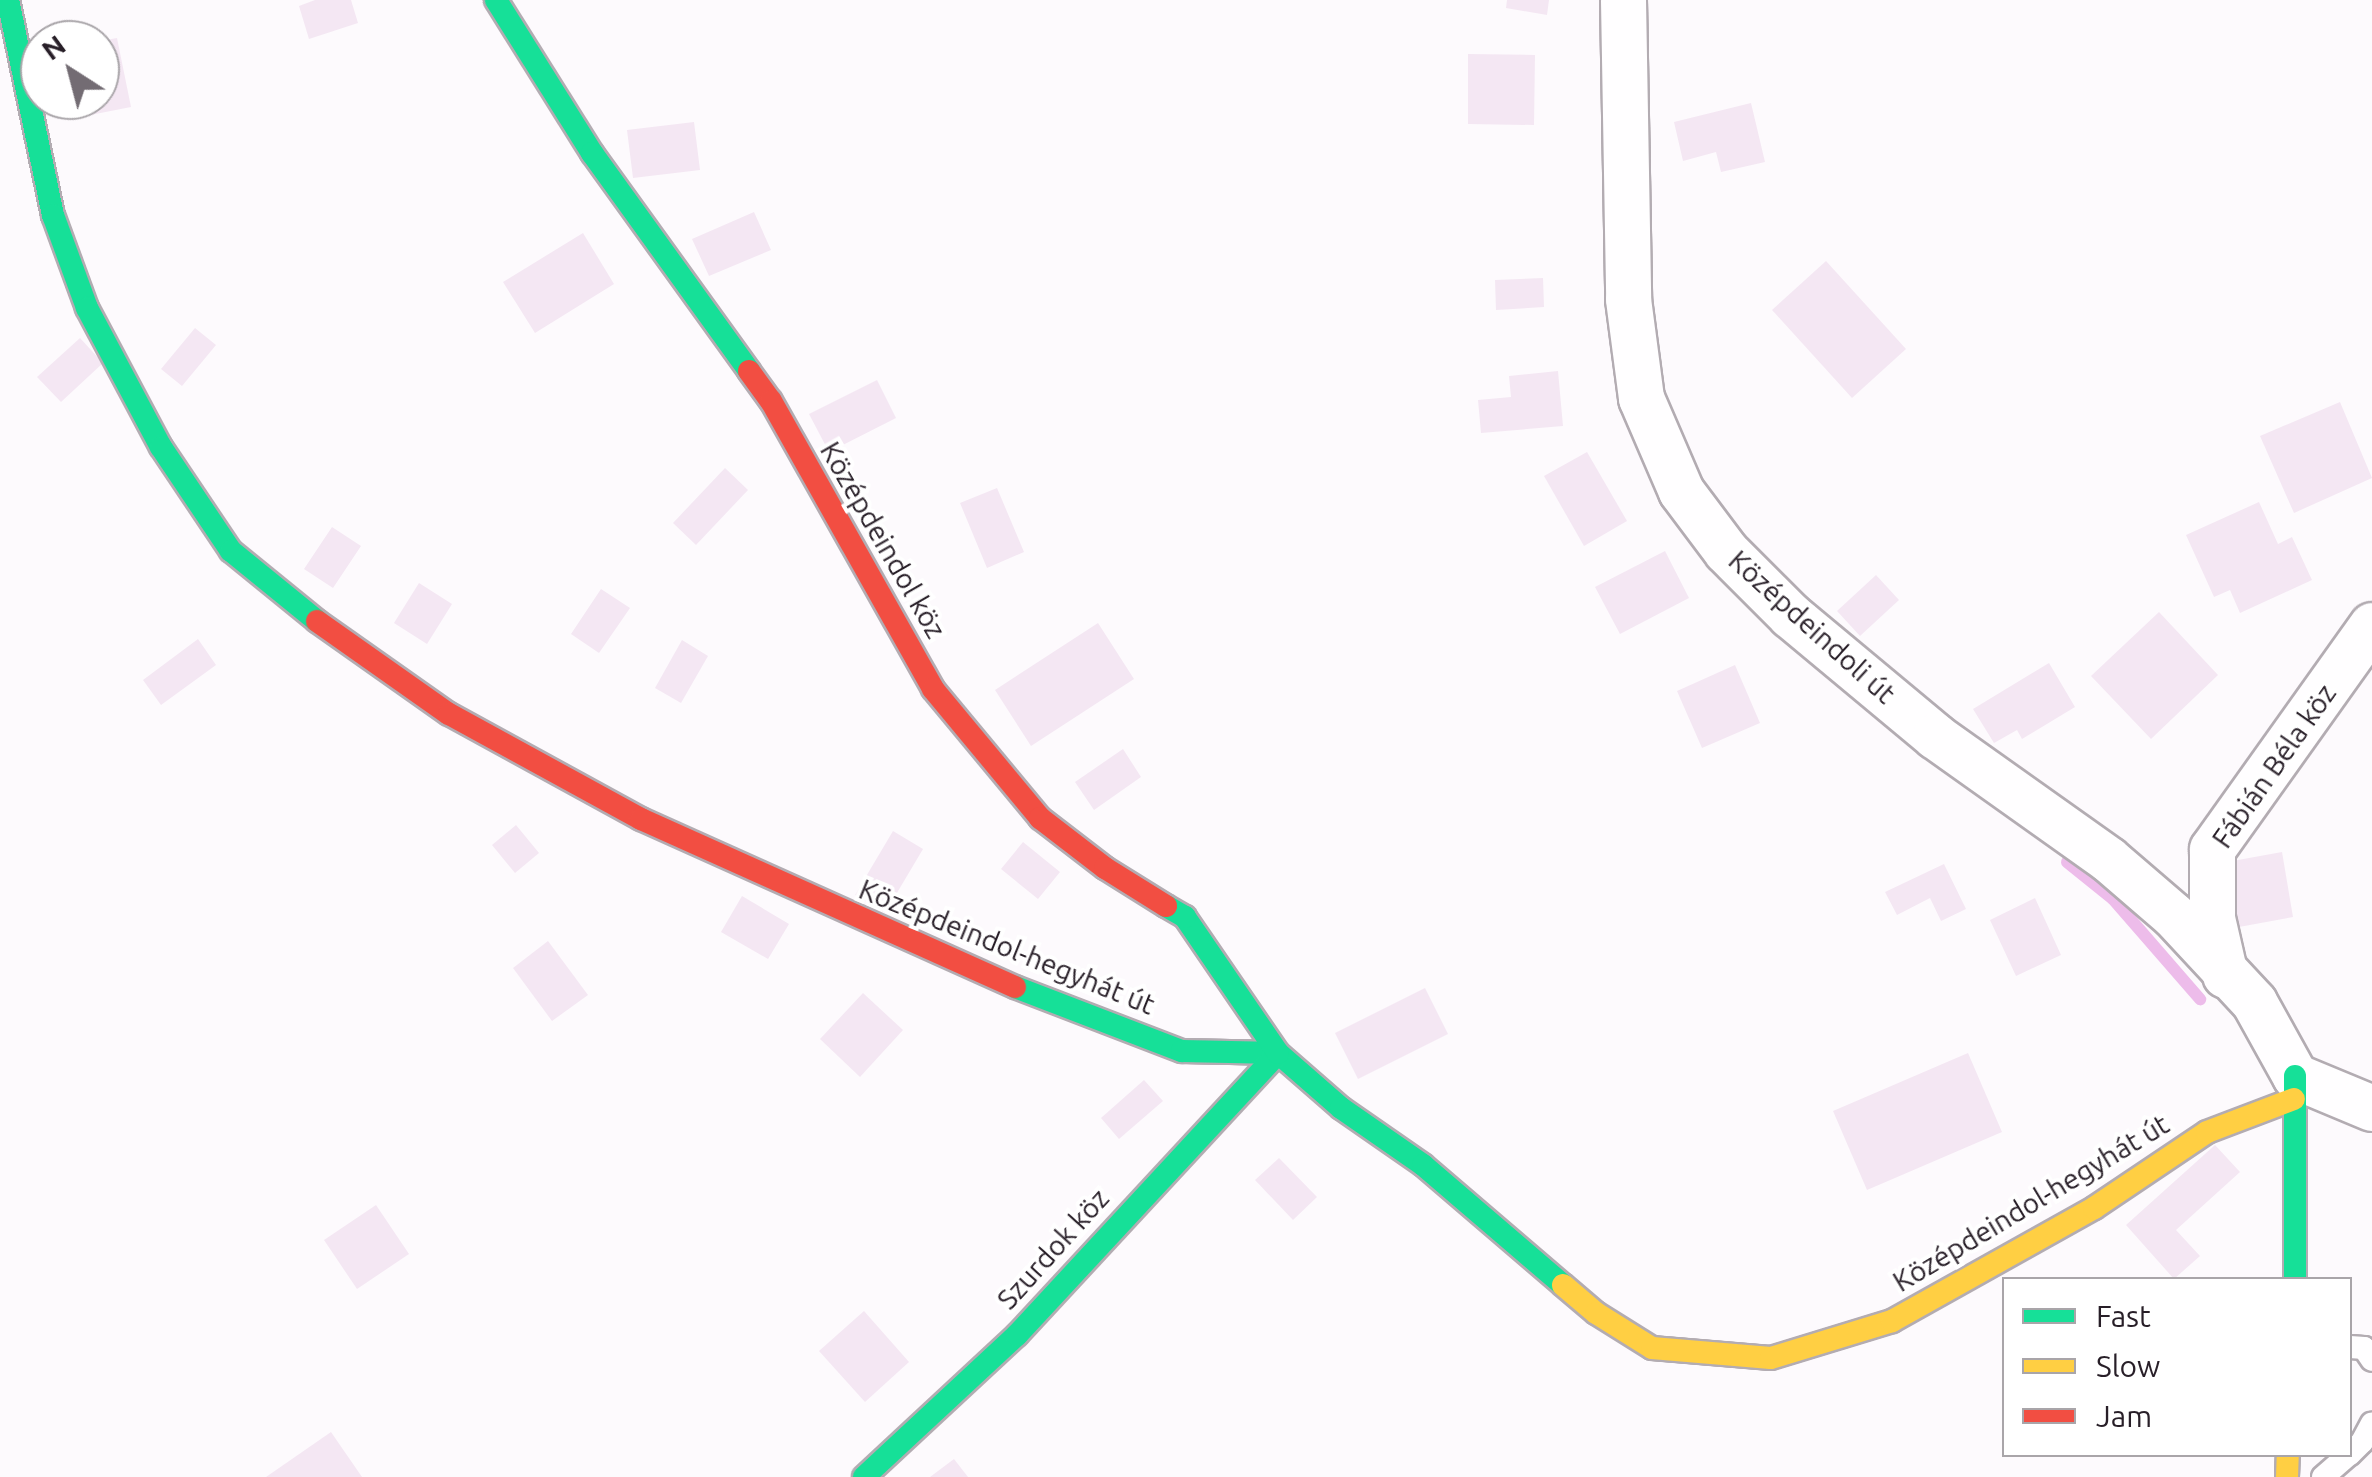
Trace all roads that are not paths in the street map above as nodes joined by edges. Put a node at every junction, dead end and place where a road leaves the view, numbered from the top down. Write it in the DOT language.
graph roads {
  1 [pos="8,0"];
  2 [pos="496,0"];
  3 [pos="1623,0"];
  4 [pos="2372,624"];
  5 [pos="2226,977"];
  6 [pos="1278,1054"];
  7 [pos="2294,1088"];
  8 [pos="2372,1108"];
  9 [pos="2294,1277"];
  10 [pos="2352,1346"];
  11 [pos="2372,1360"];
  12 [pos="2372,1423"];
  13 [pos="2352,1451"];
  14 [pos="2346,1457"];
  15 [pos="864,1477"];
  16 [pos="2324,1477"];
  1 -- 6 [label="street, Középdeindol-hegyhát út"];
  2 -- 6 [label="street, Középdeindol köz"];
  3 -- 5 [label="street, Középdeindoli út"];
  4 -- 5 [label="street, Fábián Béla köz"];
  5 -- 7 [label="street, Középdeindoli út"];
  6 -- 7 [label="street, Középdeindol-hegyhát út"];
  6 -- 15 [label="street, Szurdok köz"];
  7 -- 8 [label="street"];
  7 -- 9 [label="street"];
  10 -- 11 [label="lane"];
  12 -- 13 [label="lane"];
  14 -- 16 [label="lane"];
}
